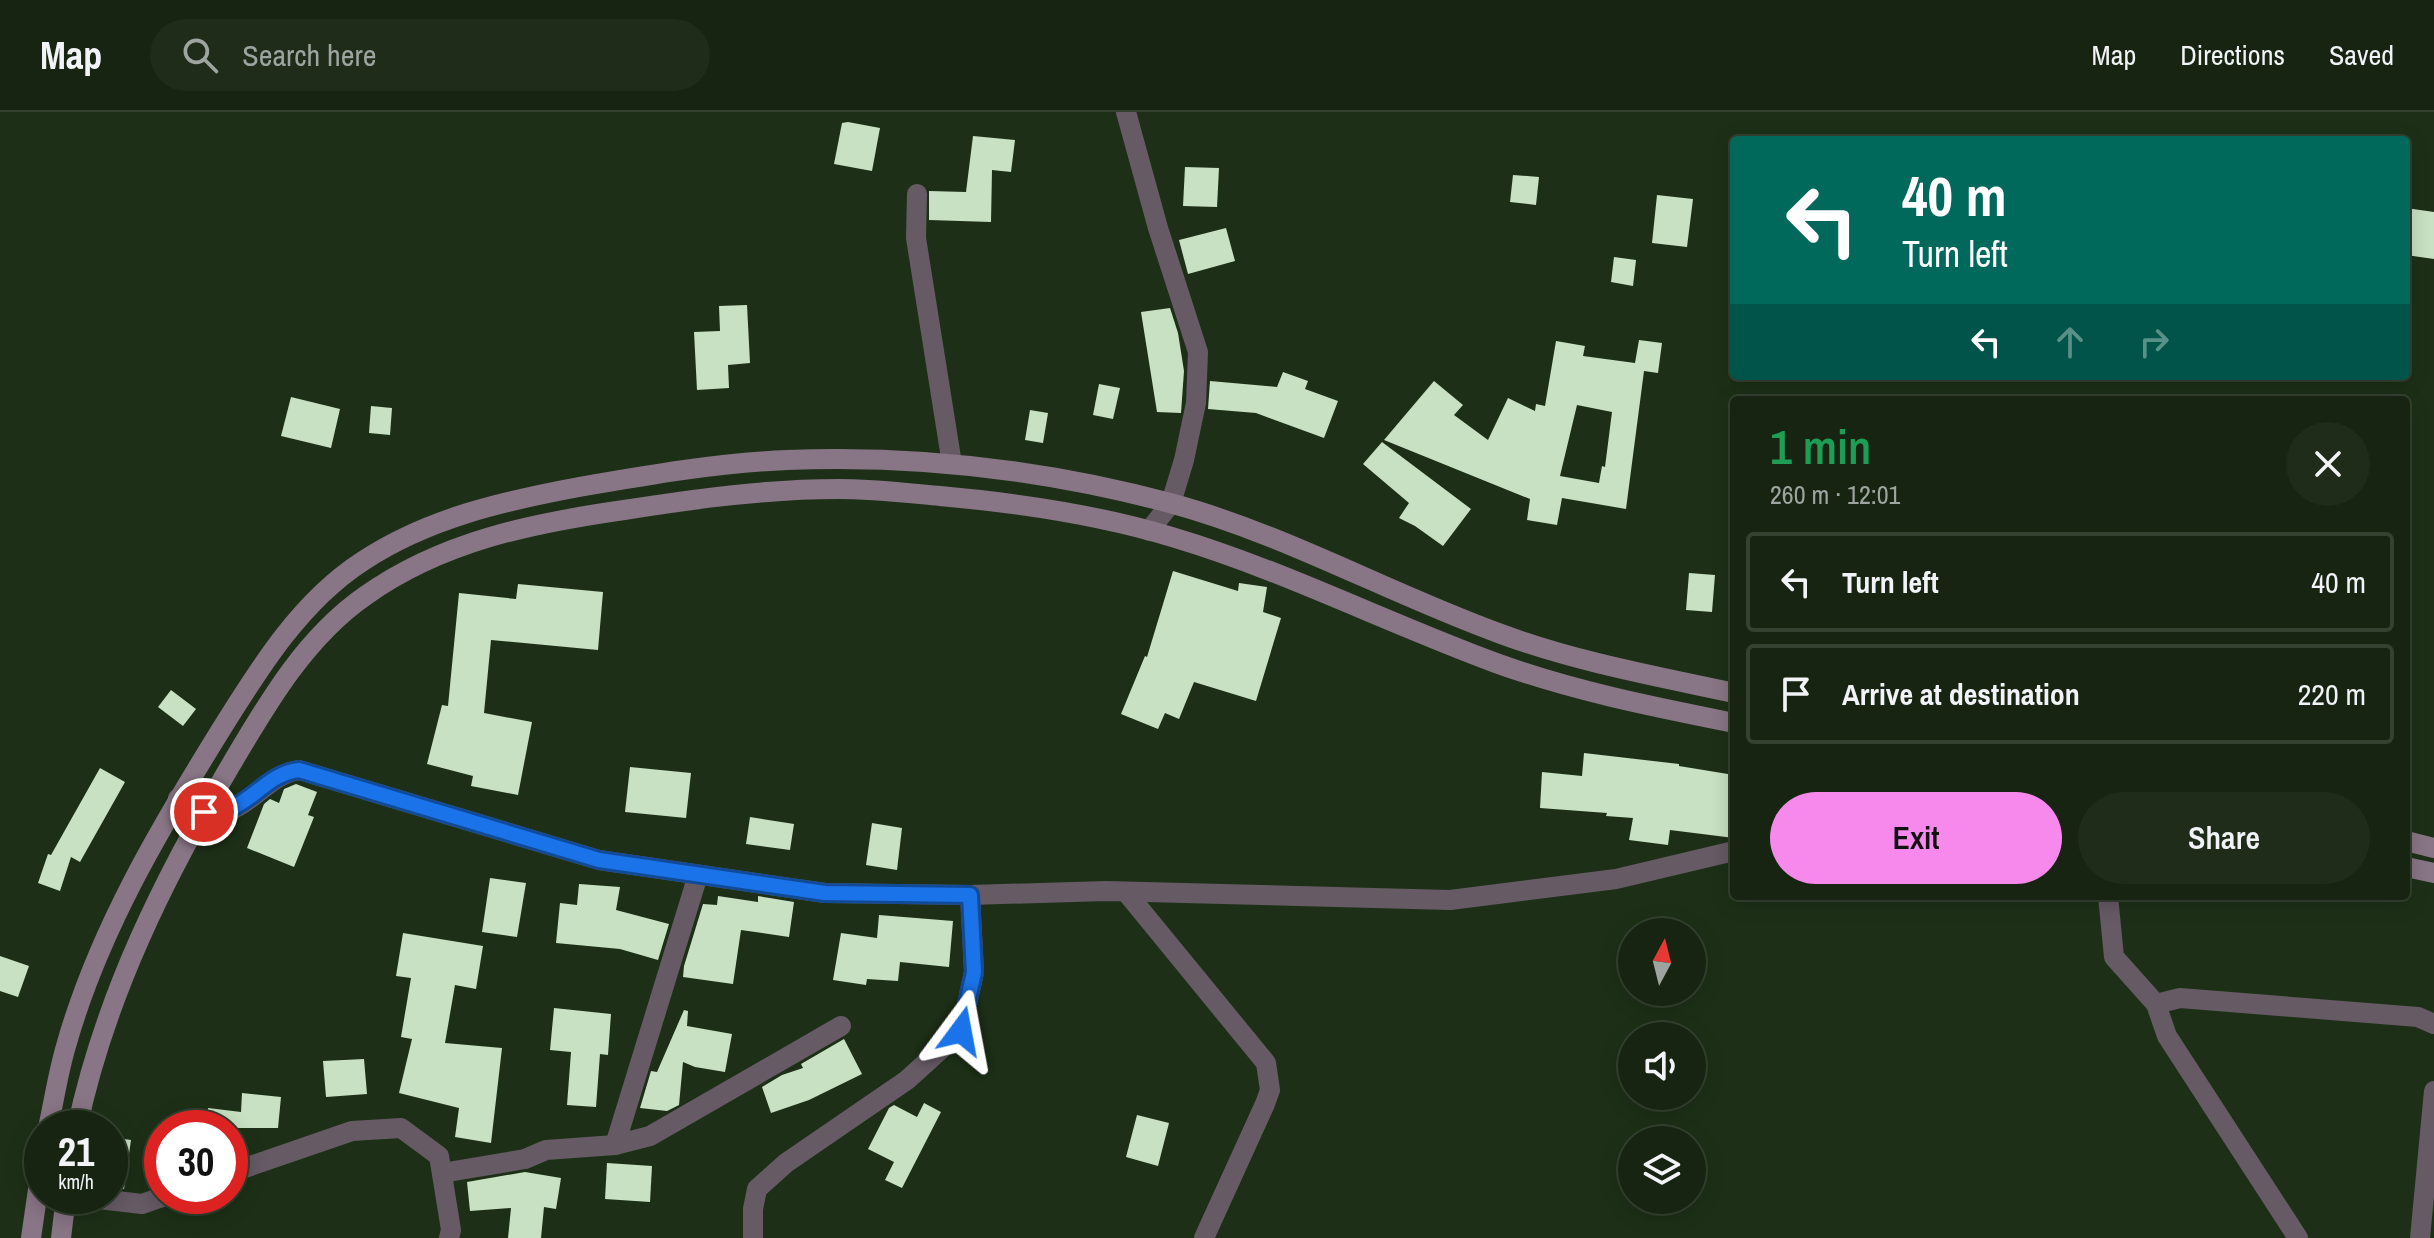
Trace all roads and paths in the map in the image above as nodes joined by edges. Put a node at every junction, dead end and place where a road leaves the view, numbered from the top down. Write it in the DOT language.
graph roads {
  1 [pos="1126,112"];
  2 [pos="917,194"];
  3 [pos="952,464"];
  4 [pos="1171,503"];
  5 [pos="1149,531"];
  6 [pos="1730,692"];
  7 [pos="1730,722"];
  8 [pos="178,798"];
  9 [pos="204,812"];
  10 [pos="2410,842"];
  11 [pos="2434,848"];
  12 [pos="1730,852"];
  13 [pos="2410,868"];
  14 [pos="2434,873"];
  15 [pos="698,875"];
  16 [pos="1126,892"];
  17 [pos="970,895"];
  18 [pos="2108,900"];
  19 [pos="2156,1004"];
  20 [pos="2434,1024"];
  21 [pos="841,1026"];
  22 [pos="2434,1091"];
  23 [pos="52,1110"];
  24 [pos="81,1110"];
  25 [pos="615,1145"];
  26 [pos="248,1167"];
  27 [pos="442,1173"];
  28 [pos="35,1214"];
  29 [pos="64,1214"];
  30 [pos="31,1238"];
  31 [pos="61,1238"];
  32 [pos="449,1238"];
  33 [pos="753,1238"];
  34 [pos="1204,1238"];
  35 [pos="2298,1238"];
  36 [pos="2420,1238"];
  1 -- 4 [label="street"];
  2 -- 3 [label="street"];
  3 -- 4 [label="main road"];
  3 -- 8 [label="main road"];
  4 -- 5 [label="street"];
  4 -- 6 [label="main road"];
  5 -- 7 [label="main road"];
  5 -- 9 [label="main road"];
  8 -- 9 [label="street"];
  8 -- 23 [label="main road"];
  9 -- 15 [label="street"];
  9 -- 24 [label="main road"];
  10 -- 11 [label="main road"];
  12 -- 16 [label="street"];
  13 -- 14 [label="main road"];
  15 -- 17 [label="street"];
  15 -- 25 [label="street"];
  16 -- 17 [label="street"];
  16 -- 34 [label="street"];
  17 -- 33 [label="street"];
  18 -- 19 [label="street"];
  19 -- 20 [label="street"];
  19 -- 35 [label="street"];
  21 -- 25 [label="street"];
  22 -- 36 [label="street"];
  25 -- 27 [label="street"];
  26 -- 27 [label="street"];
  27 -- 32 [label="street"];
  28 -- 30 [label="main road"];
  29 -- 31 [label="main road"];
}
